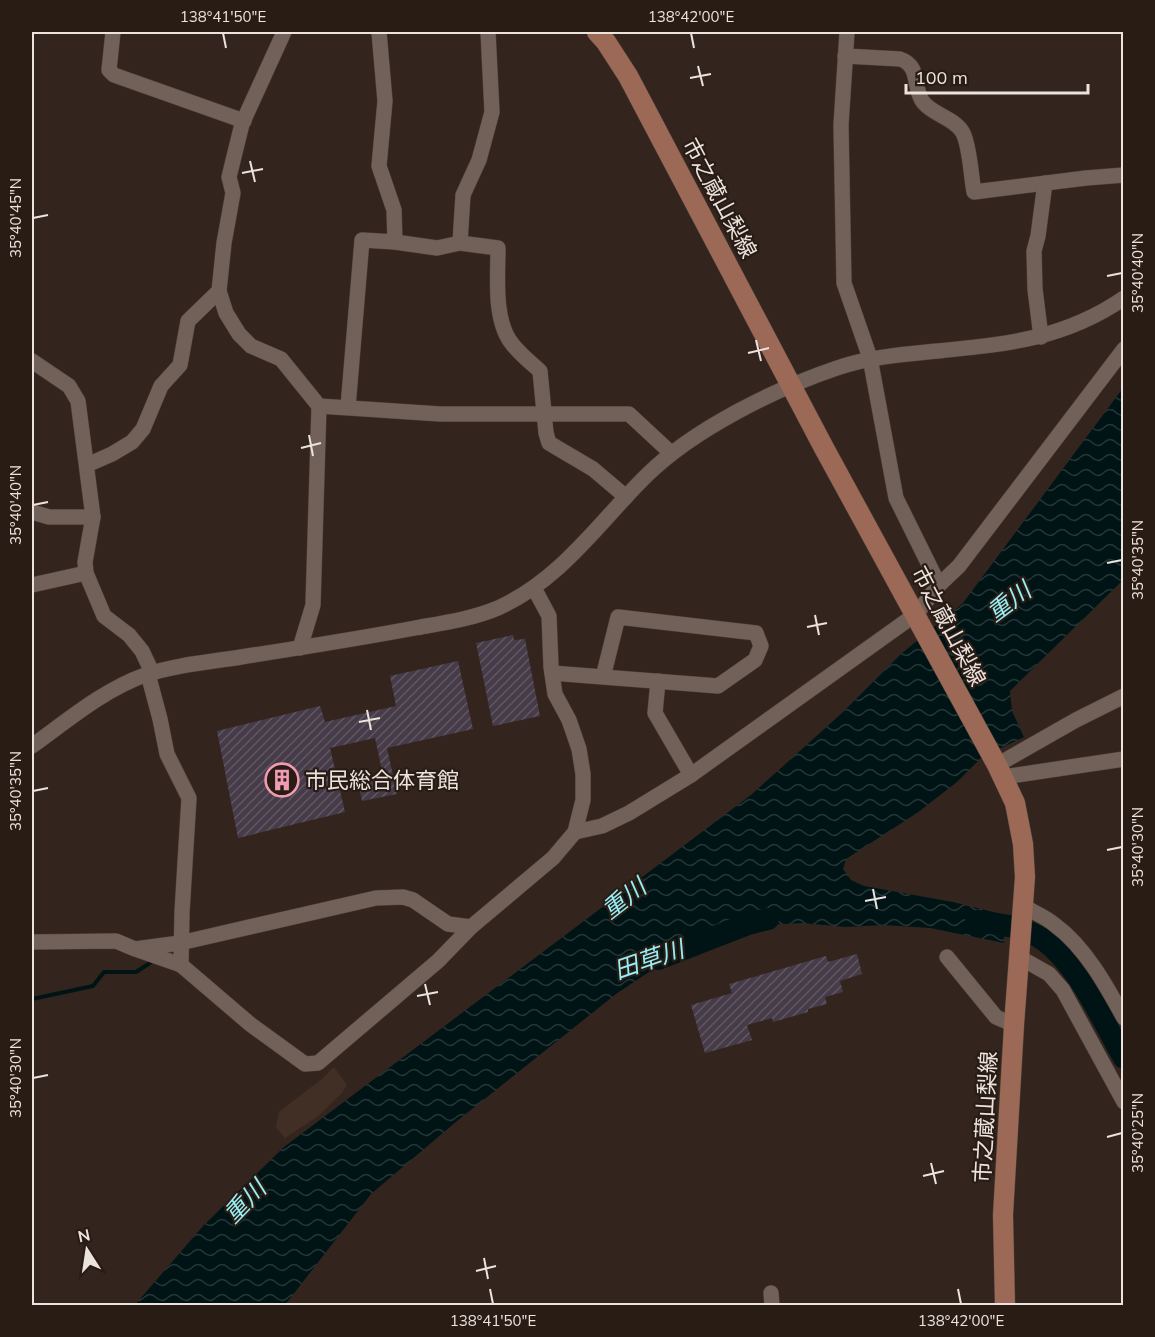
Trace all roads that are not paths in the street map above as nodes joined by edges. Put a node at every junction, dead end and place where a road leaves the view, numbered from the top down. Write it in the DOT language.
graph roads {
  1 [pos="113,32"];
  2 [pos="284,32"];
  3 [pos="378,32"];
  4 [pos="489,32"];
  5 [pos="597,32"];
  6 [pos="847,32"];
  7 [pos="845,56"];
  8 [pos="244,122"];
  9 [pos="1124,175"];
  10 [pos="1045,183"];
  11 [pos="395,242"];
  12 [pos="460,243"];
  13 [pos="219,291"];
  14 [pos="1124,298"];
  15 [pos="1041,337"];
  16 [pos="1124,349"];
  17 [pos="870,358"];
  18 [pos="32,361"];
  19 [pos="792,386"];
  20 [pos="319,406"];
  21 [pos="348,407"];
  22 [pos="545,414"];
  23 [pos="671,453"];
  24 [pos="87,465"];
  25 [pos="626,497"];
  26 [pos="32,512"];
  27 [pos="93,518"];
  28 [pos="86,573"];
  29 [pos="32,585"];
  30 [pos="939,585"];
  31 [pos="534,588"];
  32 [pos="918,618"];
  33 [pos="300,648"];
  34 [pos="552,673"];
  35 [pos="148,674"];
  36 [pos="603,677"];
  37 [pos="658,681"];
  38 [pos="1124,696"];
  39 [pos="32,746"];
  40 [pos="1124,759"];
  41 [pos="998,767"];
  42 [pos="691,775"];
  43 [pos="575,832"];
  44 [pos="1023,909"];
  45 [pos="471,927"];
  46 [pos="32,942"];
  47 [pos="180,943"];
  48 [pos="135,949"];
  49 [pos="1020,955"];
  50 [pos="946,957"];
  51 [pos="182,965"];
  52 [pos="1124,1018"];
  53 [pos="1014,1025"];
  54 [pos="1124,1102"];
  55 [pos="1005,1305"];
  1 -- 8 [label="street"];
  2 -- 8 [label="street"];
  3 -- 11 [label="street"];
  4 -- 12 [label="street"];
  5 -- 19 [label="main road, 市之蔵山梨線"];
  6 -- 7 [label="street"];
  7 -- 10 [label="street"];
  7 -- 17 [label="street"];
  8 -- 13 [label="street"];
  9 -- 10 [label="street"];
  10 -- 15 [label="street"];
  11 -- 12 [label="street"];
  11 -- 21 [label="street"];
  12 -- 22 [label="street"];
  13 -- 20 [label="street"];
  13 -- 24 [label="street"];
  14 -- 15 [label="street"];
  15 -- 17 [label="street"];
  16 -- 30 [label="street"];
  17 -- 19 [label="street"];
  17 -- 30 [label="street"];
  18 -- 24 [label="street"];
  19 -- 23 [label="street"];
  19 -- 32 [label="main road, 市之蔵山梨線"];
  20 -- 21 [label="street"];
  20 -- 33 [label="street"];
  21 -- 22 [label="street"];
  22 -- 23 [label="street"];
  22 -- 25 [label="street"];
  23 -- 25 [label="street"];
  24 -- 27 [label="street"];
  25 -- 31 [label="street"];
  26 -- 27 [label="street"];
  27 -- 28 [label="street"];
  28 -- 29 [label="street"];
  28 -- 35 [label="street"];
  30 -- 32 [label="street"];
  31 -- 33 [label="street"];
  31 -- 34 [label="street"];
  32 -- 41 [label="main road, 市之蔵山梨線"];
  32 -- 42 [label="street"];
  33 -- 35 [label="street"];
  34 -- 36 [label="street"];
  34 -- 43 [label="street"];
  35 -- 39 [label="street"];
  35 -- 47 [label="street"];
  36 -- 37 [label="street"];
  36 -- 37 [label="street"];
  37 -- 42 [label="street"];
  38 -- 41 [label="street"];
  40 -- 41 [label="street"];
  41 -- 44 [label="main road, 市之蔵山梨線"];
  42 -- 43 [label="street"];
  43 -- 45 [label="street"];
  44 -- 49 [label="main road, 市之蔵山梨線"];
  44 -- 52 [label="street"];
  45 -- 47 [label="street"];
  45 -- 51 [label="street"];
  46 -- 48 [label="street"];
  47 -- 48 [label="street"];
  47 -- 51 [label="street"];
  48 -- 51 [label="street"];
  49 -- 53 [label="main road, 市之蔵山梨線"];
  49 -- 54 [label="street"];
  50 -- 53 [label="street"];
  53 -- 55 [label="main road, 市之蔵山梨線"];
}
